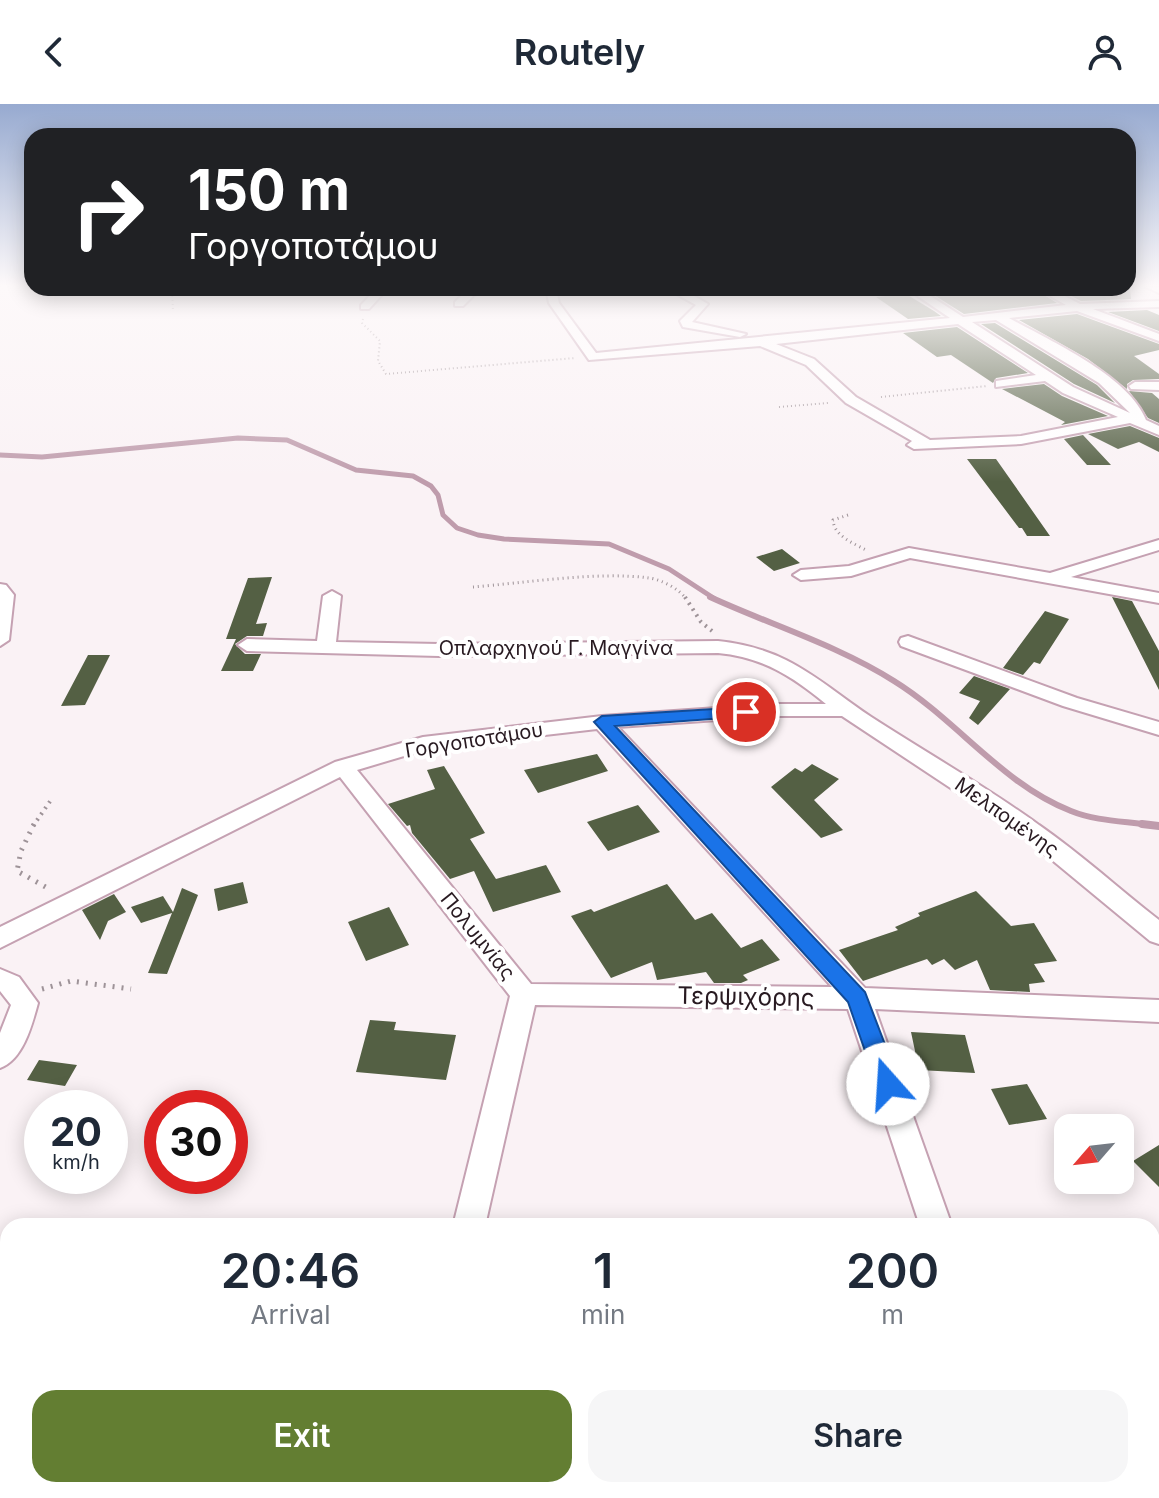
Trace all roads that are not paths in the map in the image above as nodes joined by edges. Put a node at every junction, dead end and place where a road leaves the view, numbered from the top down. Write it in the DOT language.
graph roads {
  1 [pos="589,352"];
  2 [pos="649,352"];
  3 [pos="784,352"];
  4 [pos="1007,352"];
  5 [pos="1057,352"];
  6 [pos="1046,377"];
  7 [pos="1000,384"];
  8 [pos="1135,386"];
  9 [pos="1159,386"];
  10 [pos="1136,421"];
  11 [pos="1159,431"];
  12 [pos="908,445"];
  13 [pos="929,445"];
  14 [pos="1159,545"];
  15 [pos="801,575"];
  16 [pos="1051,577"];
  17 [pos="0,589"];
  18 [pos="332,596"];
  19 [pos="1159,598"];
  20 [pos="0,640"];
  21 [pos="908,642"];
  22 [pos="247,645"];
  23 [pos="326,646"];
  24 [pos="846,710"];
  25 [pos="602,722"];
  26 [pos="1159,729"];
  27 [pos="343,767"];
  28 [pos="1159,934"];
  29 [pos="0,938"];
  30 [pos="0,979"];
  31 [pos="524,994"];
  32 [pos="858,998"];
  33 [pos="1159,1011"];
  34 [pos="0,1056"];
  35 [pos="471,1218"];
  36 [pos="933,1218"];
  1 -- 2 [label="street"];
  3 -- 13 [label="street"];
  4 -- 6 [label="street"];
  5 -- 10 [label="street"];
  6 -- 7 [label="street"];
  6 -- 10 [label="street"];
  8 -- 9 [label="street"];
  10 -- 11 [label="street"];
  10 -- 13 [label="street"];
  12 -- 13 [label="street"];
  14 -- 16 [label="street"];
  15 -- 16 [label="street"];
  16 -- 19 [label="street"];
  17 -- 20 [label="street"];
  18 -- 23 [label="street"];
  21 -- 26 [label="street"];
  22 -- 23 [label="street, Οπλαρχηγού Γ. Μαγγίνα"];
  23 -- 24 [label="street, Οπλαρχηγού Γ. Μαγγίνα"];
  24 -- 25 [label="street, Γοργοποτάμου"];
  24 -- 28 [label="street, Μελπομένης"];
  25 -- 27 [label="street, Γοργοποτάμου"];
  25 -- 32 [label="street"];
  27 -- 29 [label="street, Γοργοποτάμου"];
  27 -- 31 [label="street, Πολυμνίας"];
  30 -- 34 [label="street"];
  31 -- 32 [label="street, Τερψιχόρης"];
  31 -- 35 [label="street, Πολυμνίας"];
  32 -- 33 [label="street, Τερψιχόρης"];
  32 -- 36 [label="street"];
}
